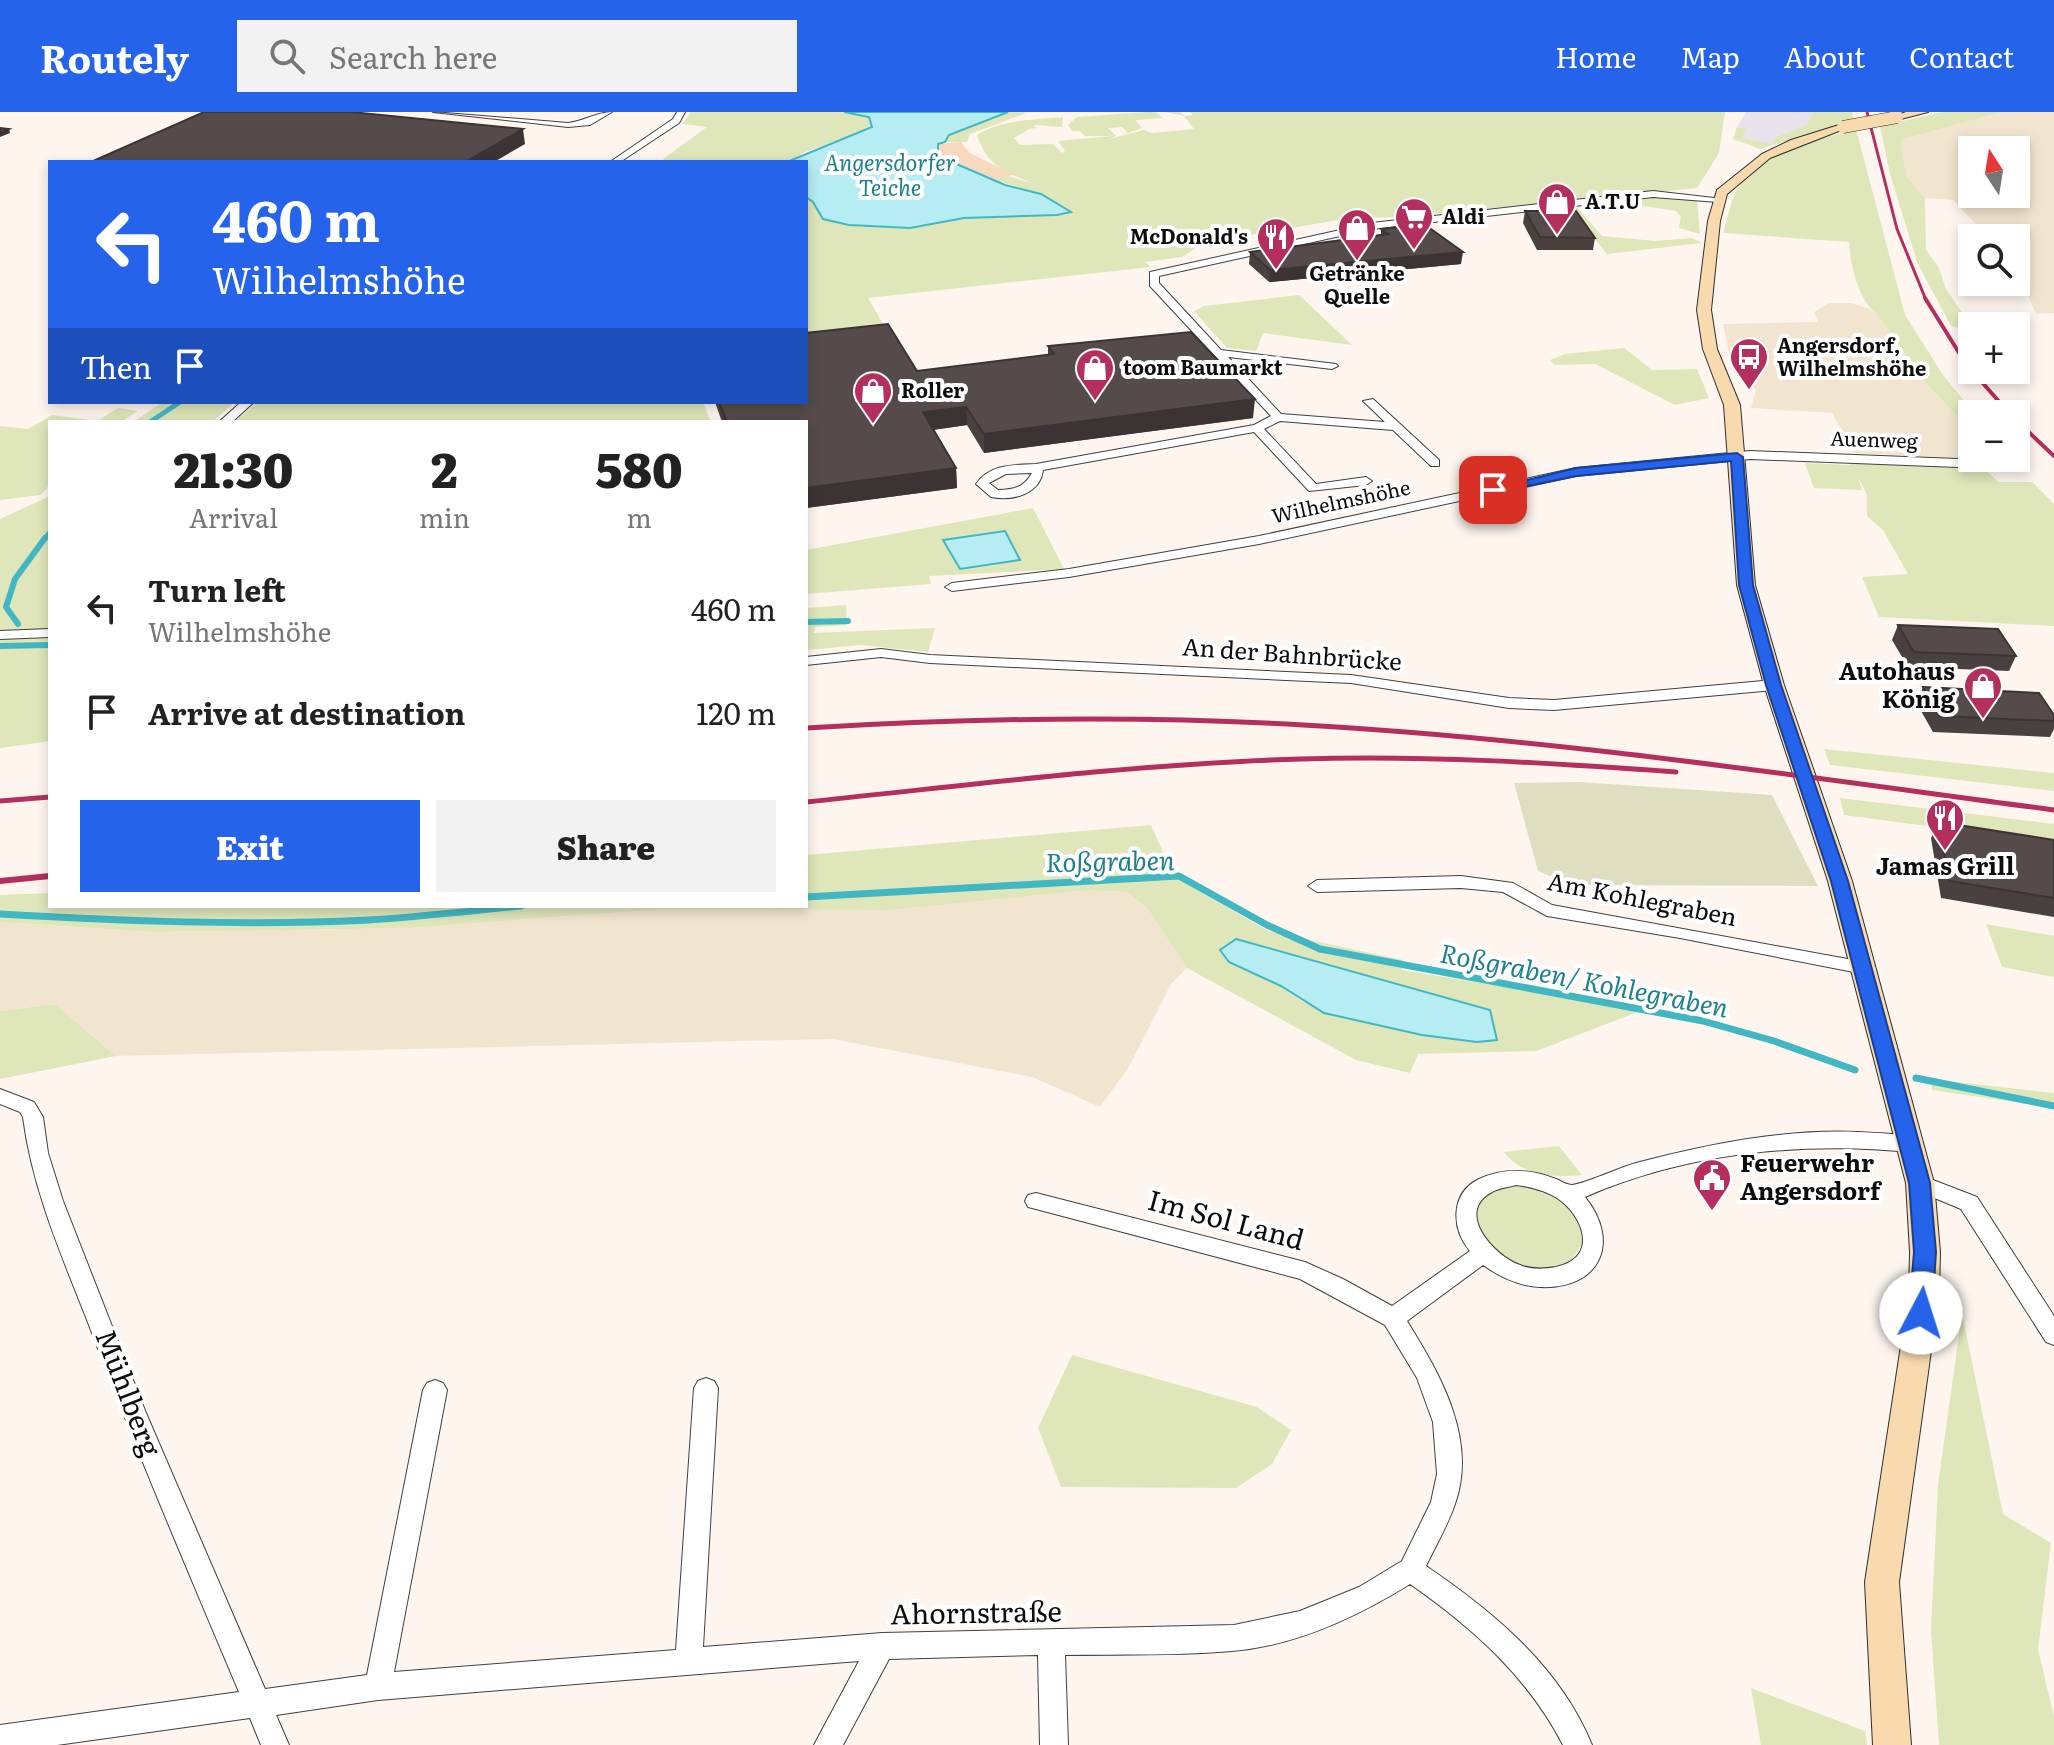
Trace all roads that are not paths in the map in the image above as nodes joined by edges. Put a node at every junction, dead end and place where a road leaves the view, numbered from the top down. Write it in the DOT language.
graph roads {
  1 [pos="437,112"];
  2 [pos="608,112"];
  3 [pos="681,112"];
  4 [pos="1923,112"];
  5 [pos="617,160"];
  6 [pos="1719,196"];
  7 [pos="1222,353"];
  8 [pos="1332,366"];
  9 [pos="1369,401"];
  10 [pos="246,404"];
  11 [pos="1278,417"];
  12 [pos="227,420"];
  13 [pos="1397,427"];
  14 [pos="1257,428"];
  15 [pos="1737,457"];
  16 [pos="1435,463"];
  17 [pos="1958,464"];
  18 [pos="1036,468"];
  19 [pos="1366,481"];
  20 [pos="952,587"];
  21 [pos="48,633"];
  22 [pos="0,635"];
  23 [pos="808,661"];
  24 [pos="1774,685"];
  25 [pos="1317,886"];
  26 [pos="1864,968"];
  27 [pos="0,1096"];
  28 [pos="1911,1144"];
  29 [pos="1920,1183"];
  30 [pos="1570,1195"];
  31 [pos="1036,1201"];
  32 [pos="1482,1254"];
  33 [pos="1393,1318"];
  34 [pos="2054,1335"];
  35 [pos="706,1388"];
  36 [pos="435,1390"];
  37 [pos="1411,1570"];
  38 [pos="1051,1644"];
  39 [pos="882,1646"];
  40 [pos="689,1660"];
  41 [pos="378,1687"];
  42 [pos="257,1701"];
  43 [pos="0,1739"];
  44 [pos="275,1745"];
  45 [pos="828,1745"];
  46 [pos="1054,1745"];
  47 [pos="1578,1745"];
  48 [pos="1892,1745"];
  1 -- 2 [label="street"];
  3 -- 5 [label="street"];
  4 -- 6 [label="main road, bridge"];
  6 -- 7 [label="street"];
  6 -- 15 [label="main road"];
  7 -- 8 [label="street"];
  7 -- 11 [label="street"];
  9 -- 13 [label="street"];
  10 -- 12 [label="street"];
  11 -- 13 [label="street"];
  11 -- 14 [label="street"];
  13 -- 16 [label="street"];
  14 -- 18 [label="street"];
  14 -- 19 [label="street"];
  15 -- 17 [label="street, Auenweg"];
  15 -- 20 [label="street, Wilhelmshöhe"];
  15 -- 24 [label="main road"];
  18 -- 18 [label="street"];
  21 -- 22 [label="street"];
  23 -- 24 [label="street, An der Bahnbrücke"];
  24 -- 26 [label="main road"];
  25 -- 26 [label="street, Am Kohlegraben"];
  26 -- 28 [label="main road"];
  27 -- 42 [label="street, Mühlberg"];
  28 -- 29 [label="main road"];
  28 -- 30 [label="street"];
  29 -- 34 [label="street"];
  29 -- 48 [label="main road"];
  30 -- 32 [label="street"];
  30 -- 32 [label="street"];
  31 -- 33 [label="street, Im Sol Land"];
  32 -- 33 [label="street"];
  33 -- 37 [label="street"];
  35 -- 40 [label="street"];
  36 -- 41 [label="street"];
  37 -- 38 [label="street, Ahornstraße"];
  37 -- 47 [label="street"];
  38 -- 39 [label="street, Ahornstraße"];
  38 -- 46 [label="street"];
  39 -- 40 [label="street, Ahornstraße"];
  39 -- 45 [label="street"];
  40 -- 41 [label="street, Ahornstraße"];
  41 -- 42 [label="street, Ahornstraße"];
  42 -- 43 [label="street"];
  42 -- 44 [label="street, Mühlberg"];
}
